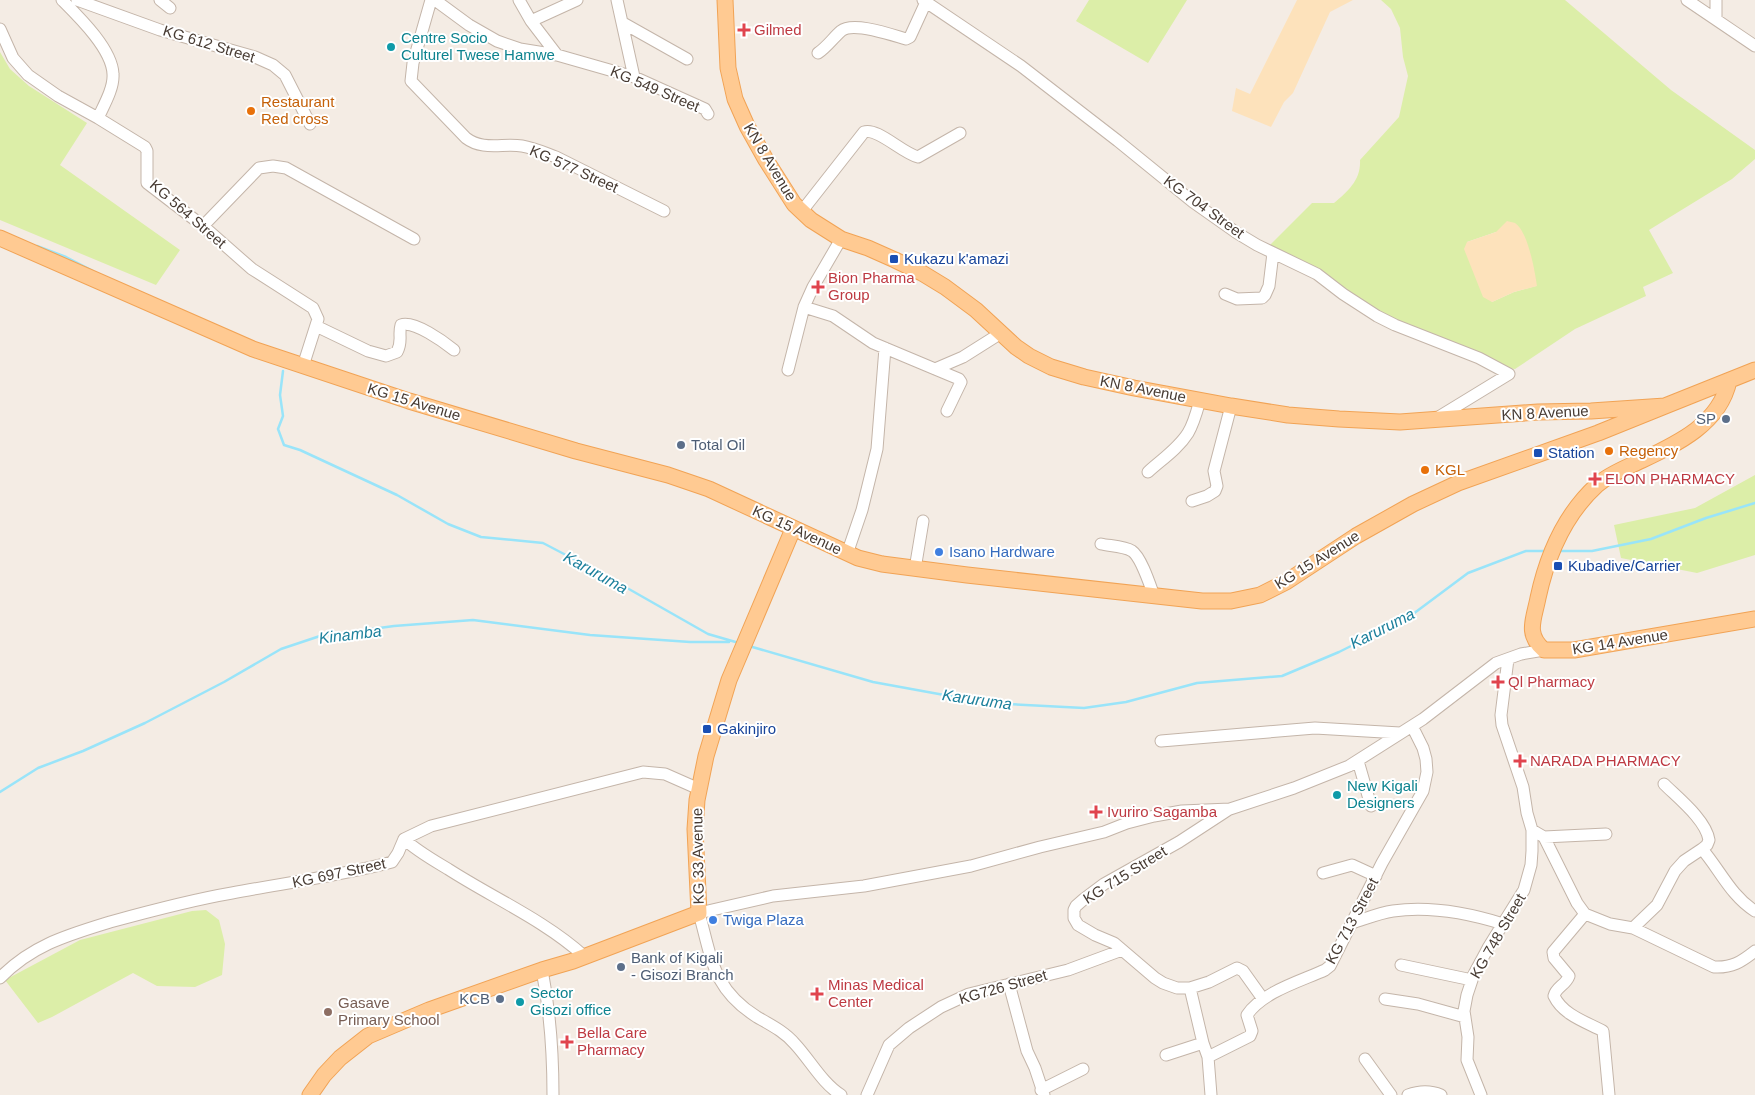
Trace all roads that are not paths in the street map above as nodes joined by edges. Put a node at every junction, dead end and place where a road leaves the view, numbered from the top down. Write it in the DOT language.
graph roads {
  1 [pos="62,0"];
  2 [pos="78,0"];
  3 [pos="160,0"];
  4 [pos="431,0"];
  5 [pos="436,0"];
  6 [pos="519,0"];
  7 [pos="578,0"];
  8 [pos="618,0"];
  9 [pos="725,0"];
  10 [pos="1687,0"];
  11 [pos="1716,0"];
  12 [pos="925,1"];
  13 [pos="170,8"];
  14 [pos="1716,18"];
  15 [pos="531,21"];
  16 [pos="623,23"];
  17 [pos="0,28"];
  18 [pos="1755,46"];
  19 [pos="818,53"];
  20 [pos="557,56"];
  21 [pos="687,60"];
  22 [pos="634,77"];
  23 [pos="708,114"];
  24 [pos="98,118"];
  25 [pos="310,124"];
  26 [pos="960,133"];
  27 [pos="664,211"];
  28 [pos="802,211"];
  29 [pos="203,226"];
  30 [pos="0,238"];
  31 [pos="414,239"];
  32 [pos="841,240"];
  33 [pos="1274,253"];
  34 [pos="1225,294"];
  35 [pos="804,307"];
  36 [pos="316,326"];
  37 [pos="1001,334"];
  38 [pos="885,348"];
  39 [pos="454,350"];
  40 [pos="303,366"];
  41 [pos="935,369"];
  42 [pos="788,370"];
  43 [pos="1755,370"];
  44 [pos="1729,381"];
  45 [pos="1200,400"];
  46 [pos="1231,406"];
  47 [pos="1665,406"];
  48 [pos="1616,408"];
  49 [pos="947,411"];
  50 [pos="1592,411"];
  51 [pos="1436,419"];
  52 [pos="1617,426"];
  53 [pos="1600,431"];
  54 [pos="1148,472"];
  55 [pos="1192,501"];
  56 [pos="922,521"];
  57 [pos="793,529"];
  58 [pos="1101,544"];
  59 [pos="847,554"];
  60 [pos="916,568"];
  61 [pos="1154,596"];
  62 [pos="1755,619"];
  63 [pos="1532,632"];
  64 [pos="1544,650"];
  65 [pos="1521,654"];
  66 [pos="1508,659"];
  67 [pos="1412,726"];
  68 [pos="1400,733"];
  69 [pos="1161,741"];
  70 [pos="1358,761"];
  71 [pos="1664,784"];
  72 [pos="699,789"];
  73 [pos="1371,806"];
  74 [pos="1230,809"];
  75 [pos="1532,830"];
  76 [pos="1606,834"];
  77 [pos="1544,837"];
  78 [pos="404,838"];
  79 [pos="1702,849"];
  80 [pos="1323,873"];
  81 [pos="1376,876"];
  82 [pos="1755,911"];
  83 [pos="699,913"];
  84 [pos="1585,914"];
  85 [pos="1352,923"];
  86 [pos="1503,924"];
  87 [pos="1633,928"];
  88 [pos="1122,950"];
  89 [pos="1755,952"];
  90 [pos="584,956"];
  91 [pos="1401,964"];
  92 [pos="542,970"];
  93 [pos="0,978"];
  94 [pos="1472,980"];
  95 [pos="1009,984"];
  96 [pos="1190,988"];
  97 [pos="1263,999"];
  98 [pos="1385,999"];
  99 [pos="1464,1017"];
  100 [pos="1203,1043"];
  101 [pos="1166,1055"];
  102 [pos="1208,1057"];
  103 [pos="1365,1059"];
  104 [pos="1083,1069"];
  105 [pos="1042,1092"];
  106 [pos="1210,1094"];
  107 [pos="310,1095"];
  108 [pos="553,1095"];
  109 [pos="841,1095"];
  110 [pos="867,1095"];
  111 [pos="1391,1095"];
  112 [pos="1408,1095"];
  113 [pos="1441,1095"];
  114 [pos="1481,1095"];
  115 [pos="1609,1095"];
  1 -- 24 [label="street"];
  2 -- 25 [label="street, KG 612 Street"];
  3 -- 13 [label="street"];
  4 -- 27 [label="street, KG 577 Street"];
  5 -- 20 [label="street, KG 549 Street"];
  6 -- 15 [label="street"];
  7 -- 15 [label="street"];
  8 -- 16 [label="street"];
  9 -- 28 [label="main road, KN 8 Avenue"];
  10 -- 14 [label="street"];
  11 -- 14 [label="street"];
  12 -- 19 [label="street"];
  12 -- 33 [label="street, KG 704 Street"];
  14 -- 18 [label="street"];
  15 -- 20 [label="street"];
  16 -- 21 [label="street"];
  16 -- 22 [label="street"];
  17 -- 24 [label="street, KG 564 Street"];
  20 -- 22 [label="street, KG 549 Street"];
  22 -- 23 [label="street, KG 549 Street"];
  24 -- 29 [label="street, KG 564 Street"];
  26 -- 28 [label="street"];
  28 -- 32 [label="main road, KN 8 Avenue"];
  29 -- 31 [label="street"];
  29 -- 36 [label="street, KG 564 Street"];
  30 -- 40 [label="main road, KG 15 Avenue"];
  32 -- 35 [label="street"];
  32 -- 37 [label="main road, KN 8 Avenue"];
  33 -- 34 [label="street"];
  33 -- 51 [label="street, KG 704 Street"];
  35 -- 38 [label="street"];
  35 -- 42 [label="street"];
  36 -- 39 [label="street"];
  36 -- 40 [label="street"];
  37 -- 41 [label="street"];
  37 -- 45 [label="main road, KN 8 Avenue"];
  38 -- 41 [label="street"];
  38 -- 59 [label="street"];
  40 -- 57 [label="main road, KG 15 Avenue"];
  41 -- 49 [label="street"];
  43 -- 44 [label="main road, KN 8 Avenue"];
  44 -- 47 [label="main road, KN 8 Avenue"];
  44 -- 63 [label="main road"];
  45 -- 46 [label="main road, KN 8 Avenue"];
  45 -- 54 [label="street"];
  46 -- 51 [label="main road, KN 8 Avenue"];
  46 -- 55 [label="street"];
  47 -- 48 [label="main road, KN 8 Avenue"];
  47 -- 52 [label="main road, KG 15 Avenue"];
  48 -- 50 [label="main road, KN 8 Avenue"];
  48 -- 52 [label="main road"];
  48 -- 53 [label="main road"];
  50 -- 51 [label="main road, KN 8 Avenue"];
  50 -- 53 [label="main road"];
  52 -- 53 [label="main road, KG 15 Avenue"];
  53 -- 61 [label="main road, KG 15 Avenue"];
  56 -- 60 [label="street"];
  57 -- 59 [label="main road, KG 15 Avenue"];
  57 -- 72 [label="main road, KG 33 Avenue"];
  58 -- 61 [label="street"];
  59 -- 60 [label="main road, KG 15 Avenue"];
  60 -- 61 [label="main road, KG 15 Avenue"];
  62 -- 64 [label="main road, KG 14 Avenue"];
  63 -- 64 [label="main road"];
  63 -- 65 [label="street"];
  64 -- 65 [label="street"];
  65 -- 66 [label="street"];
  66 -- 67 [label="street"];
  66 -- 75 [label="street, KG 748 Street"];
  67 -- 68 [label="street"];
  67 -- 81 [label="street, KG 713 Street"];
  68 -- 69 [label="street"];
  68 -- 70 [label="street"];
  70 -- 73 [label="street"];
  70 -- 74 [label="street"];
  71 -- 79 [label="street"];
  72 -- 78 [label="street"];
  72 -- 83 [label="main road, KG 33 Avenue"];
  74 -- 83 [label="street"];
  74 -- 88 [label="street, KG 715 Street"];
  75 -- 77 [label="street"];
  75 -- 86 [label="street, KG 748 Street"];
  76 -- 77 [label="street"];
  77 -- 84 [label="street"];
  78 -- 90 [label="street"];
  78 -- 93 [label="street, KG 697 Street"];
  79 -- 82 [label="street"];
  79 -- 87 [label="street"];
  80 -- 81 [label="street"];
  81 -- 85 [label="street, KG 713 Street"];
  83 -- 90 [label="main road, KG 33 Avenue"];
  83 -- 109 [label="street"];
  84 -- 87 [label="street"];
  84 -- 115 [label="street"];
  85 -- 86 [label="street"];
  85 -- 97 [label="street, KG 713 Street"];
  86 -- 94 [label="street, KG 748 Street"];
  87 -- 89 [label="street"];
  88 -- 95 [label="street, KG726 Street"];
  88 -- 96 [label="street, KG 715 Street"];
  90 -- 92 [label="main road, KG 33 Avenue"];
  91 -- 94 [label="street"];
  92 -- 107 [label="main road, KG 33 Avenue"];
  92 -- 108 [label="street"];
  94 -- 99 [label="street, KG 748 Street"];
  95 -- 105 [label="street"];
  95 -- 110 [label="street, KG726 Street"];
  96 -- 97 [label="street, KG 715 Street"];
  96 -- 100 [label="street"];
  97 -- 102 [label="street, KG 713 Street"];
  98 -- 99 [label="street"];
  99 -- 114 [label="street, KG 748 Street"];
  100 -- 101 [label="street"];
  100 -- 102 [label="street"];
  102 -- 106 [label="street"];
  103 -- 111 [label="street"];
  104 -- 105 [label="street"];
  112 -- 113 [label="street"];
}
